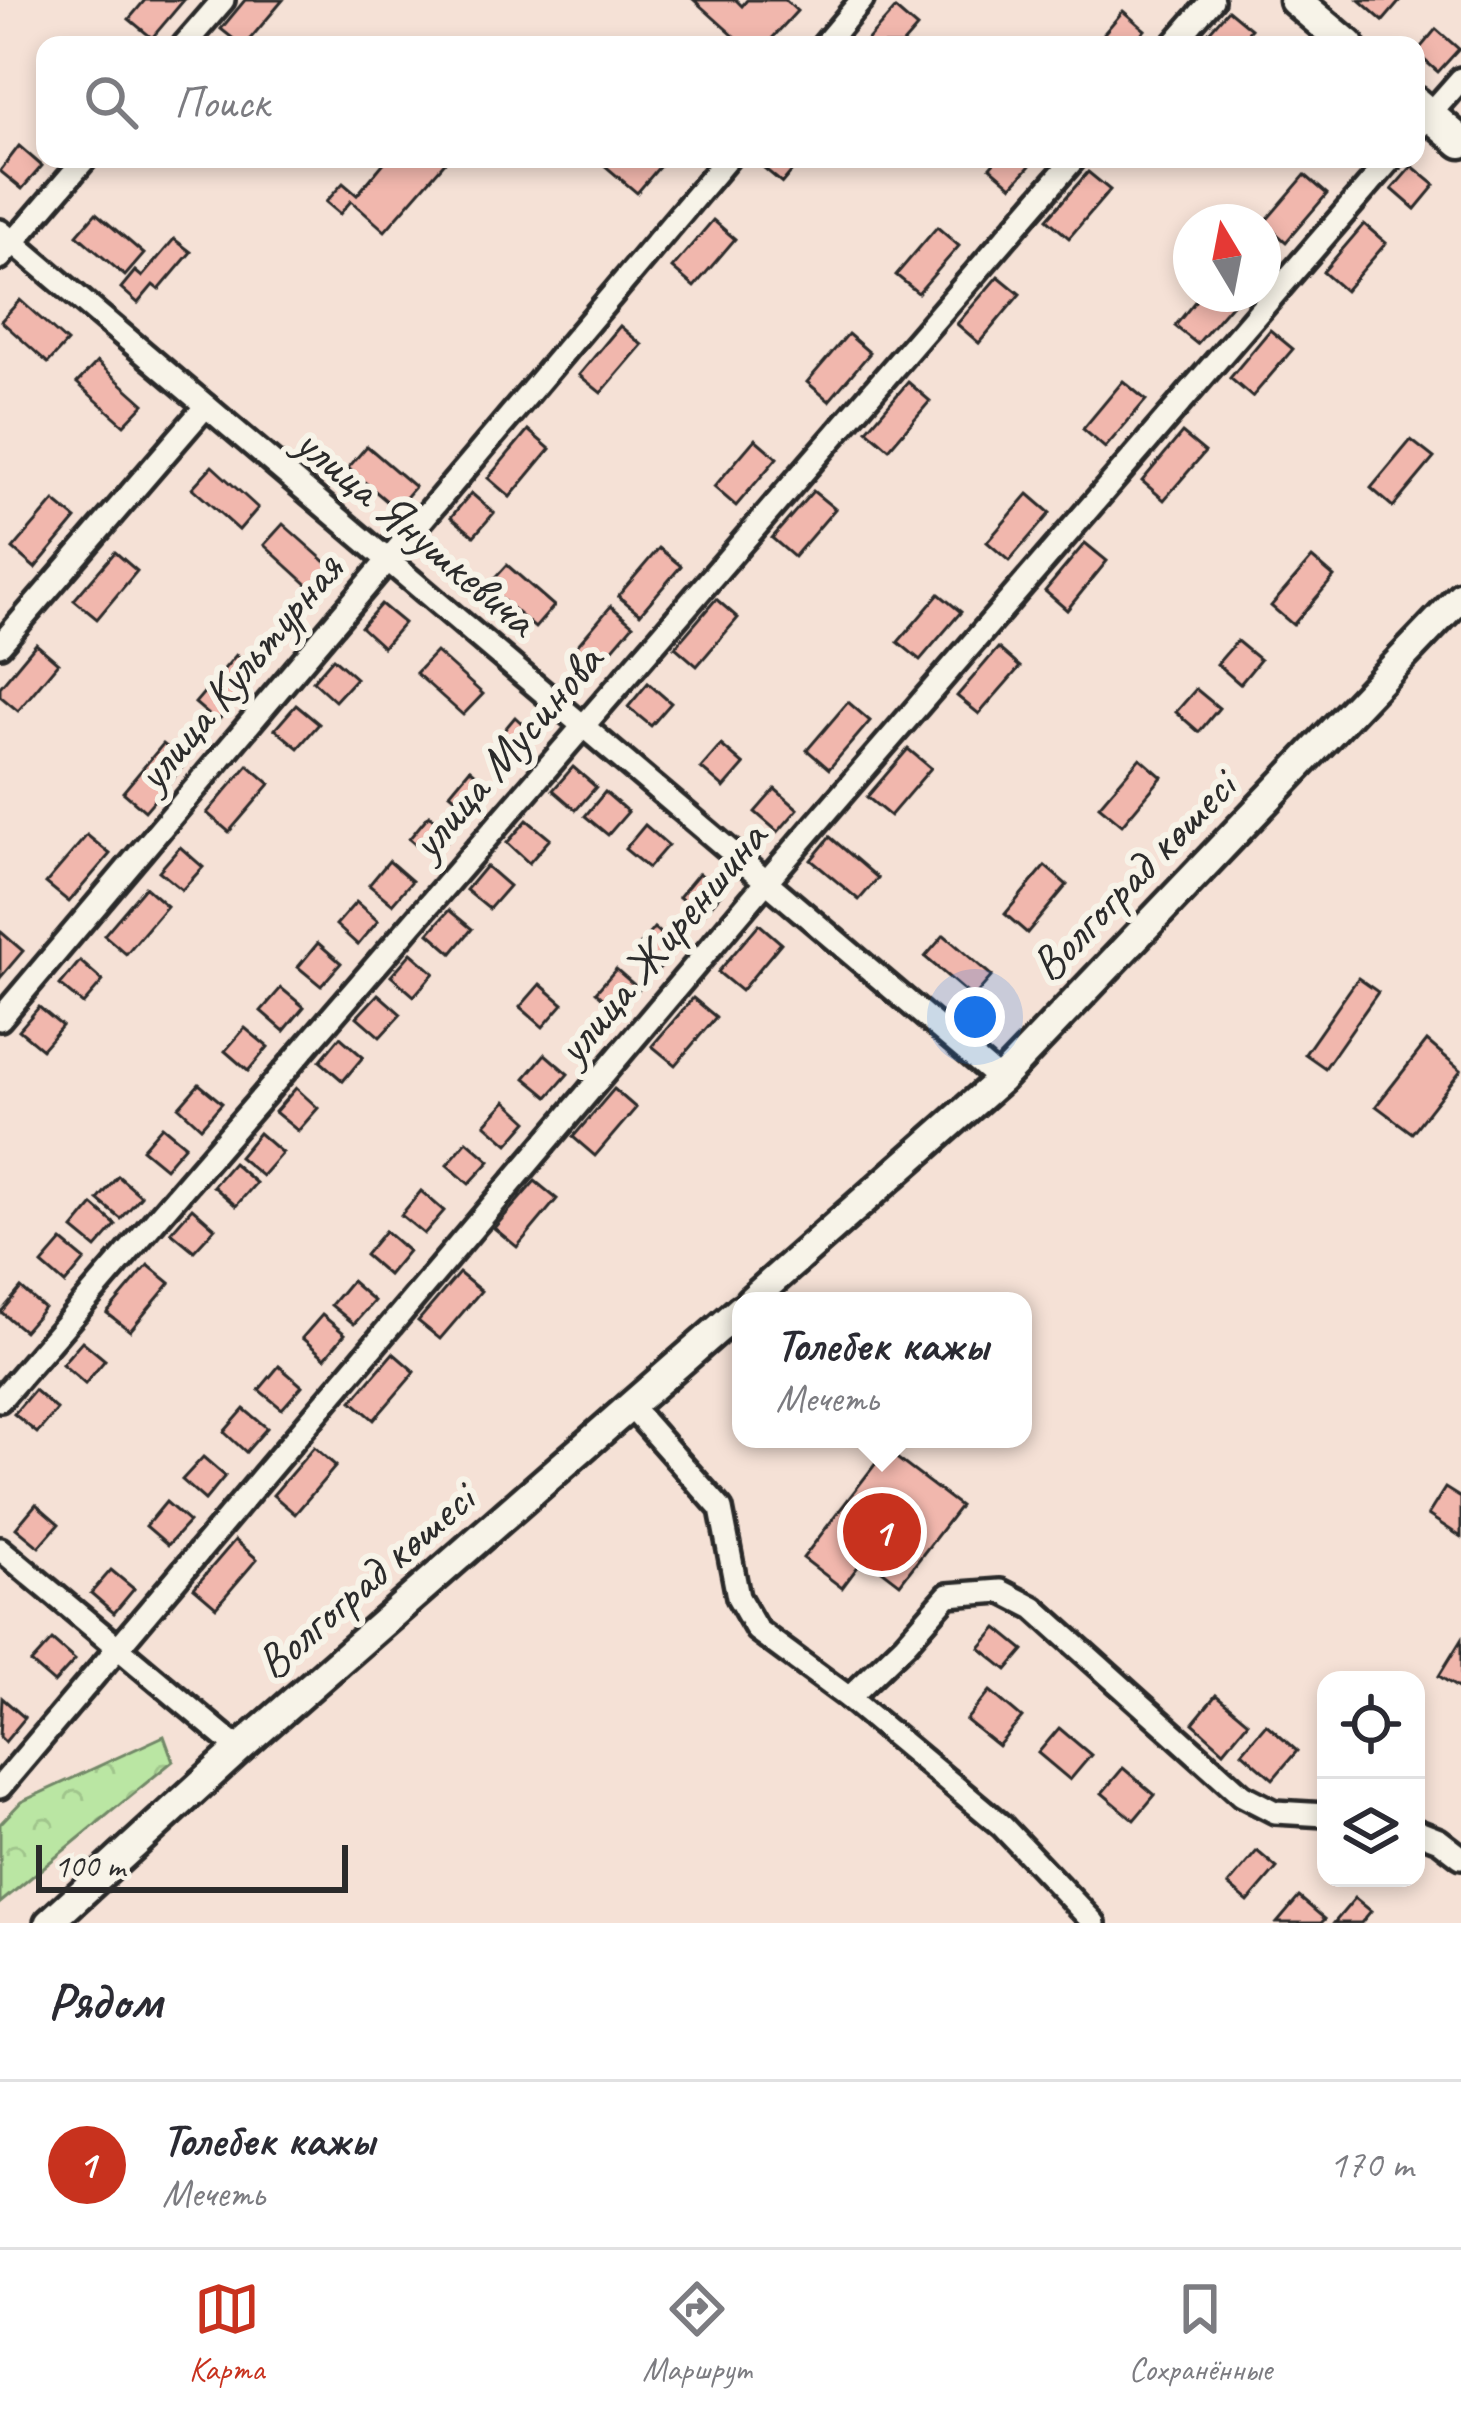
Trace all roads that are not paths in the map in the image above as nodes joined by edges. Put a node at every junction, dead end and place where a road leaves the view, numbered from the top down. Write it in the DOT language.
graph roads {
  1 [pos="223,0"];
  2 [pos="862,0"];
  3 [pos="1211,0"];
  4 [pos="1295,0"];
  5 [pos="192,36"];
  6 [pos="832,36"];
  7 [pos="1180,36"];
  8 [pos="1337,36"];
  9 [pos="1461,79"];
  10 [pos="1425,111"];
  11 [pos="1425,119"];
  12 [pos="1461,142"];
  13 [pos="77,168"];
  14 [pos="719,168"];
  15 [pos="1066,168"];
  16 [pos="1383,168"];
  17 [pos="4,244"];
  18 [pos="206,406"];
  19 [pos="388,558"];
  20 [pos="1461,596"];
  21 [pos="0,645"];
  22 [pos="581,727"];
  23 [pos="766,882"];
  24 [pos="0,1019"];
  25 [pos="1000,1080"];
  26 [pos="760,1292"];
  27 [pos="732,1317"];
  28 [pos="0,1400"];
  29 [pos="631,1407"];
  30 [pos="0,1549"];
  31 [pos="115,1648"];
  32 [pos="849,1698"];
  33 [pos="238,1749"];
  34 [pos="0,1786"];
  35 [pos="1317,1814"];
  36 [pos="1425,1835"];
  37 [pos="1461,1857"];
  38 [pos="49,1923"];
  39 [pos="1094,1923"];
  1 -- 5 [label="street"];
  2 -- 6 [label="street"];
  3 -- 7 [label="street"];
  4 -- 8 [label="main road"];
  9 -- 10 [label="street"];
  11 -- 12 [label="main road"];
  13 -- 17 [label="street"];
  14 -- 19 [label="street, улица Культурная"];
  15 -- 22 [label="street, улица Мусинова"];
  16 -- 23 [label="street, улица Жиреншина"];
  17 -- 18 [label="street, улица Янушкевича"];
  18 -- 19 [label="street, улица Янушкевича"];
  18 -- 21 [label="street"];
  19 -- 22 [label="street, улица Янушкевича"];
  19 -- 24 [label="street, улица Культурная"];
  20 -- 25 [label="main road, Волгоград көшесі"];
  22 -- 23 [label="street, улица Янушкевича"];
  22 -- 28 [label="street, улица Мусинова"];
  23 -- 25 [label="street, улица Янушкевича"];
  23 -- 31 [label="street, улица Жиреншина"];
  25 -- 26 [label="main road, Волгоград көшесі"];
  27 -- 29 [label="main road, Волгоград көшесі"];
  29 -- 32 [label="street"];
  29 -- 33 [label="main road, Волгоград көшесі"];
  30 -- 31 [label="street"];
  31 -- 33 [label="street"];
  31 -- 34 [label="street, улица Жиреншина"];
  32 -- 35 [label="street"];
  32 -- 39 [label="street"];
  33 -- 38 [label="main road, Волгоград көшесі"];
  36 -- 37 [label="street"];
}
